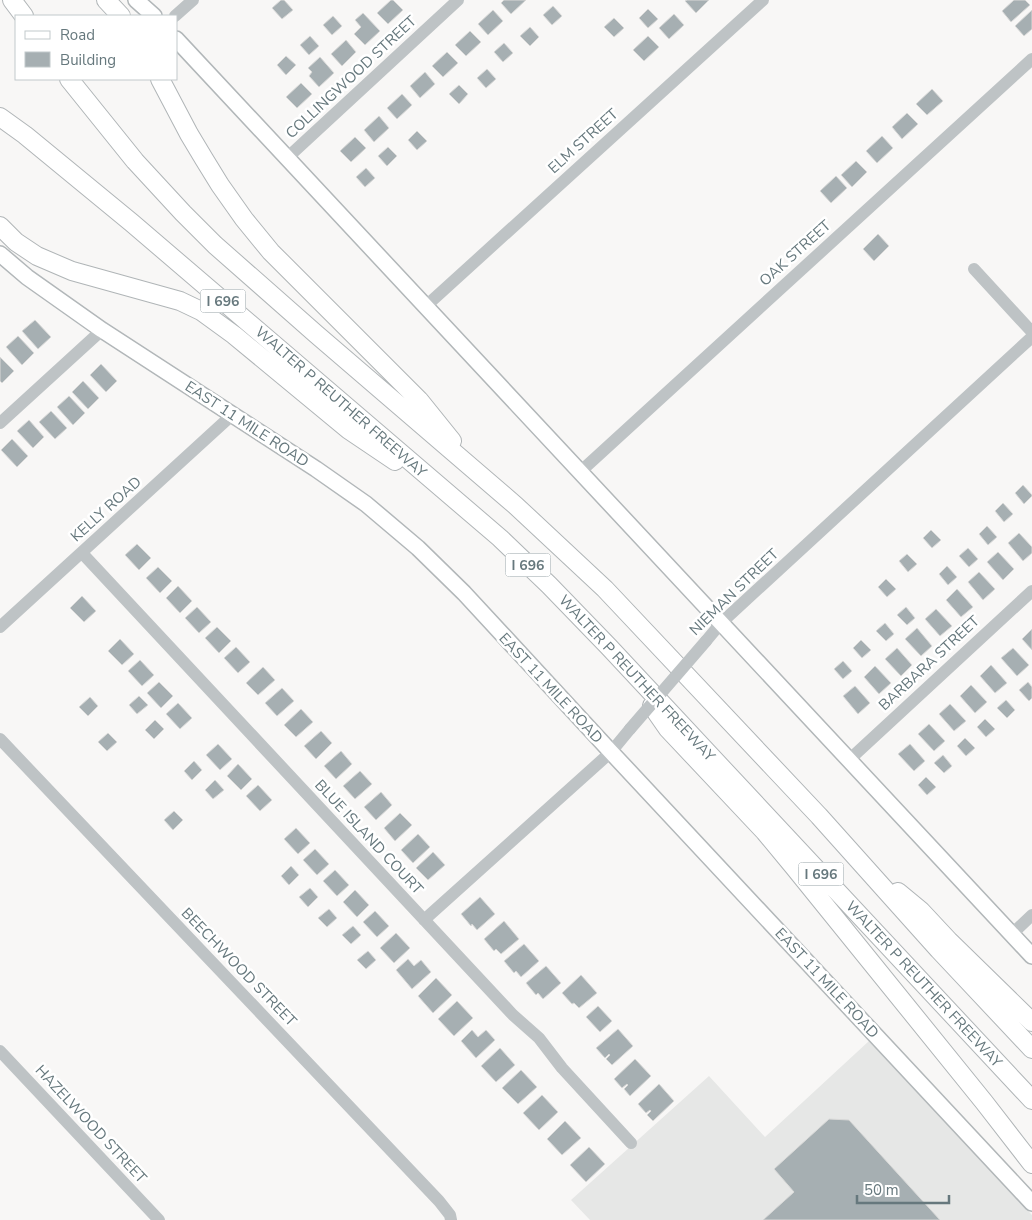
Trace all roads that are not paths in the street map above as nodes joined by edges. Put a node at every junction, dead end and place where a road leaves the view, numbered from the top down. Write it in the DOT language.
graph roads {
  1 [pos="12,0"];
  2 [pos="106,0"];
  3 [pos="136,0"];
  4 [pos="193,0"];
  5 [pos="458,0"];
  6 [pos="763,0"];
  7 [pos="23,15"];
  8 [pos="120,15"];
  9 [pos="153,15"];
  10 [pos="176,15"];
  11 [pos="178,41"];
  12 [pos="1032,59"];
  13 [pos="70,80"];
  14 [pos="161,80"];
  15 [pos="0,117"];
  16 [pos="287,158"];
  17 [pos="0,226"];
  18 [pos="0,254"];
  19 [pos="974,269"];
  20 [pos="426,306"];
  21 [pos="102,330"];
  22 [pos="1032,332"];
  23 [pos="1032,337"];
  24 [pos="232,415"];
  25 [pos="0,422"];
  26 [pos="476,471"];
  27 [pos="580,472"];
  28 [pos="442,489"];
  29 [pos="82,553"];
  30 [pos="1032,591"];
  31 [pos="721,623"];
  32 [pos="0,627"];
  33 [pos="609,647"];
  34 [pos="0,739"];
  35 [pos="611,752"];
  36 [pos="849,760"];
  37 [pos="858,859"];
  38 [pos="1032,915"];
  39 [pos="424,920"];
  40 [pos="1011,934"];
  41 [pos="1032,956"];
  42 [pos="1032,1022"];
  43 [pos="1032,1049"];
  44 [pos="0,1051"];
  45 [pos="1032,1100"];
  46 [pos="631,1143"];
  47 [pos="1032,1164"];
  48 [pos="1032,1202"];
  49 [pos="159,1220"];
  50 [pos="451,1220"];
  1 -- 7 [label="highway"];
  2 -- 8 [label="highway"];
  3 -- 9 [label="main road"];
  4 -- 10 [label="street"];
  5 -- 16 [label="street, COLLINGWOOD STREET"];
  6 -- 20 [label="street, ELM STREET"];
  11 -- 16 [label="main road"];
  12 -- 27 [label="street, OAK STREET"];
  13 -- 26 [label="highway, I 696"];
  14 -- 26 [label="highway"];
  15 -- 28 [label="highway, WALTER P REUTHER FREEWAY / I 696"];
  16 -- 20 [label="main road"];
  17 -- 28 [label="highway"];
  18 -- 21 [label="main road, EAST 11 MILE ROAD"];
  19 -- 22 [label="street"];
  20 -- 27 [label="main road"];
  21 -- 24 [label="main road, EAST 11 MILE ROAD"];
  21 -- 25 [label="street"];
  23 -- 31 [label="street, NIEMAN STREET"];
  24 -- 29 [label="street, KELLY ROAD"];
  24 -- 35 [label="main road, EAST 11 MILE ROAD"];
  26 -- 37 [label="highway, I 696"];
  27 -- 31 [label="main road"];
  28 -- 33 [label="highway, WALTER P REUTHER FREEWAY / I 696"];
  29 -- 32 [label="street, KELLY ROAD"];
  29 -- 39 [label="street, BLUE ISLAND COURT"];
  30 -- 36 [label="street, BARBARA STREET"];
  31 -- 35 [label="street, NIEMAN STREET, bridge"];
  31 -- 36 [label="main road"];
  33 -- 45 [label="highway, WALTER P REUTHER FREEWAY / I 696"];
  33 -- 47 [label="highway"];
  34 -- 50 [label="street, BEECHWOOD STREET"];
  35 -- 39 [label="street, NIEMAN STREET"];
  35 -- 48 [label="main road, EAST 11 MILE ROAD"];
  36 -- 40 [label="main road"];
  37 -- 42 [label="highway"];
  37 -- 43 [label="highway, I 696"];
  38 -- 40 [label="street"];
  39 -- 46 [label="street, BLUE ISLAND COURT"];
  40 -- 41 [label="main road"];
  44 -- 49 [label="street, HAZELWOOD STREET"];
}
